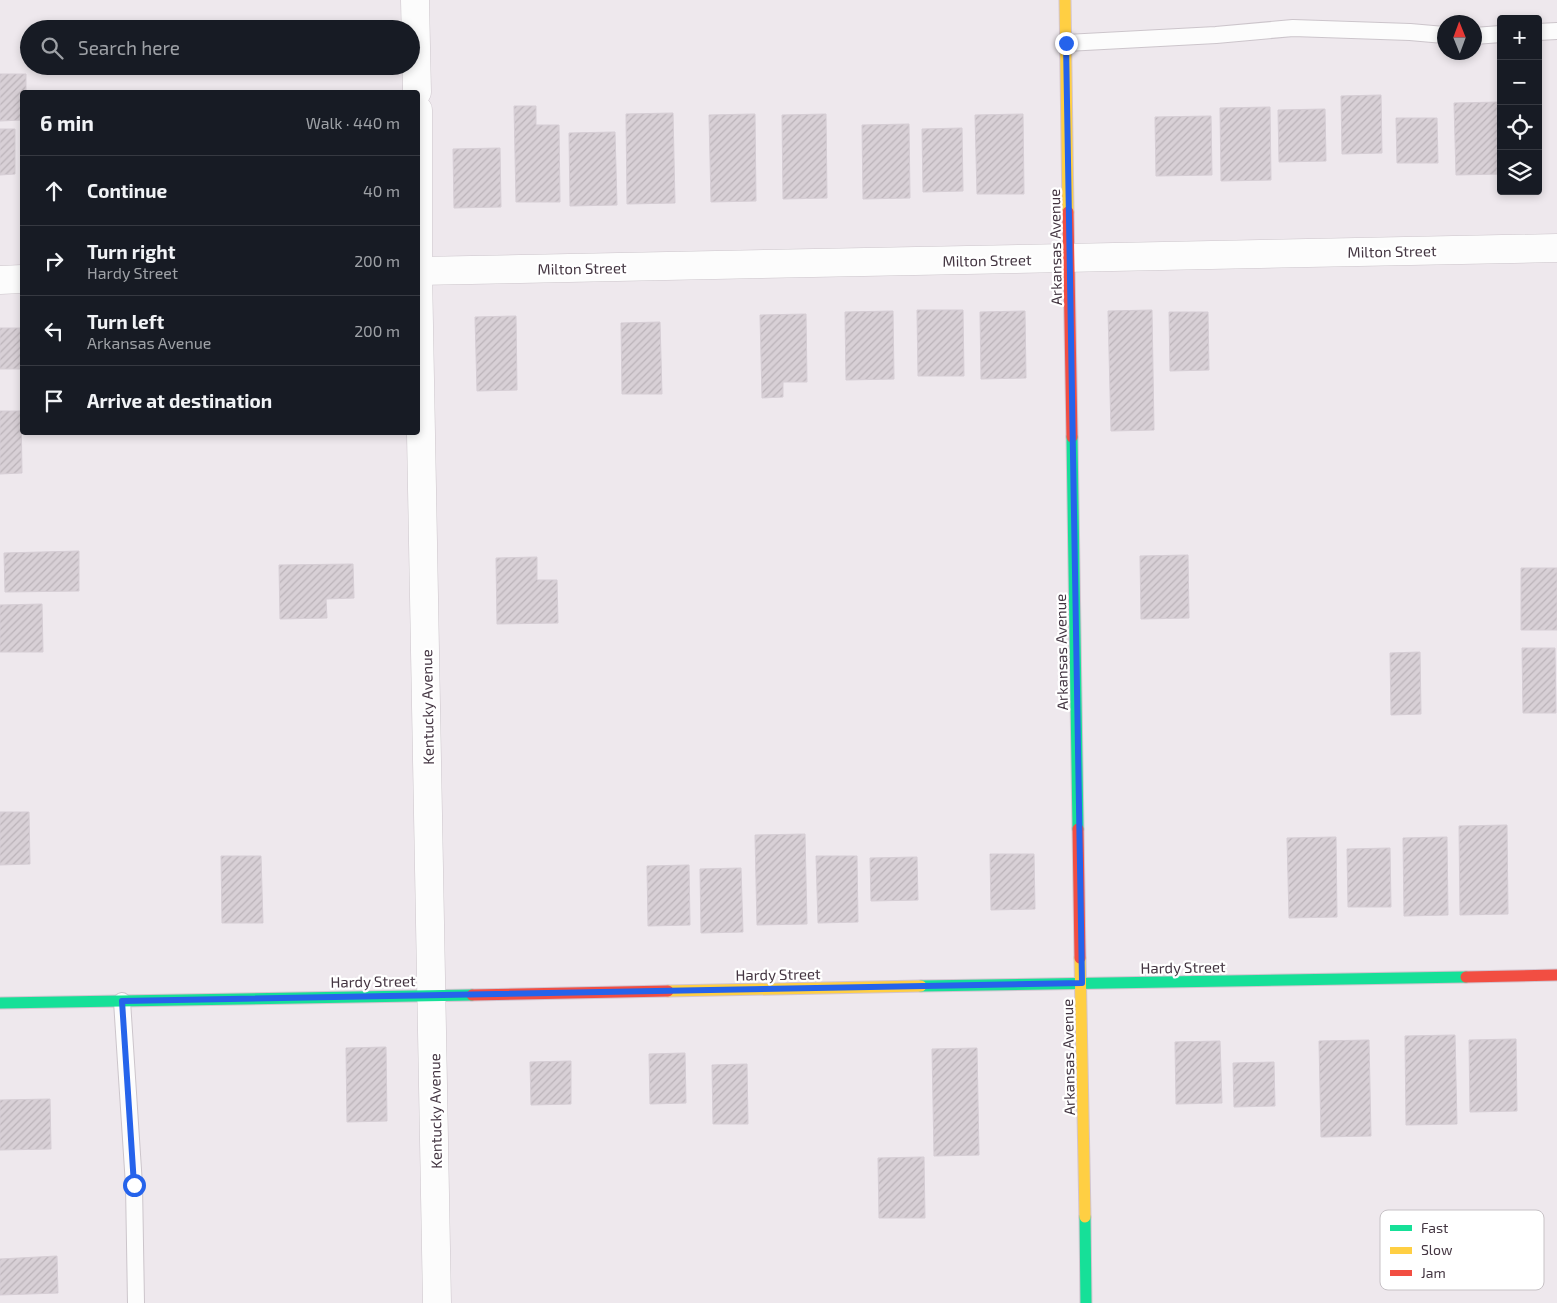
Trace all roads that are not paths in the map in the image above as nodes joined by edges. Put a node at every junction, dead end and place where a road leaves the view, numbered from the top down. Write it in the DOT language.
graph roads {
  1 [pos="415,0"];
  2 [pos="1065,0"];
  3 [pos="415,20"];
  4 [pos="1557,31"];
  5 [pos="1542,32"];
  6 [pos="1437,34"];
  7 [pos="1497,34"];
  8 [pos="1482,35"];
  9 [pos="1066,43"];
  10 [pos="417,75"];
  11 [pos="417,90"];
  12 [pos="1557,248"];
  13 [pos="1070,258"];
  14 [pos="420,271"];
  15 [pos="20,279"];
  16 [pos="0,280"];
  17 [pos="420,368"];
  18 [pos="1557,975"];
  19 [pos="1082,983"];
  20 [pos="433,995"];
  21 [pos="122,1001"];
  22 [pos="0,1003"];
  23 [pos="136,1303"];
  24 [pos="437,1303"];
  25 [pos="1086,1303"];
  1 -- 3 [label="street"];
  2 -- 9 [label="street, Arkansas Avenue"];
  4 -- 5 [label="lane"];
  6 -- 9 [label="lane"];
  7 -- 8 [label="lane"];
  9 -- 13 [label="street, Arkansas Avenue"];
  10 -- 11 [label="street"];
  12 -- 13 [label="street, Milton Street"];
  13 -- 14 [label="street, Milton Street"];
  13 -- 19 [label="street, Arkansas Avenue"];
  15 -- 16 [label="street"];
  17 -- 20 [label="street, Kentucky Avenue"];
  18 -- 19 [label="street, Hardy Street"];
  19 -- 20 [label="street, Hardy Street"];
  19 -- 25 [label="street, Arkansas Avenue"];
  20 -- 21 [label="street, Hardy Street"];
  20 -- 24 [label="street, Kentucky Avenue"];
  21 -- 22 [label="street, Hardy Street"];
  21 -- 23 [label="lane"];
}
